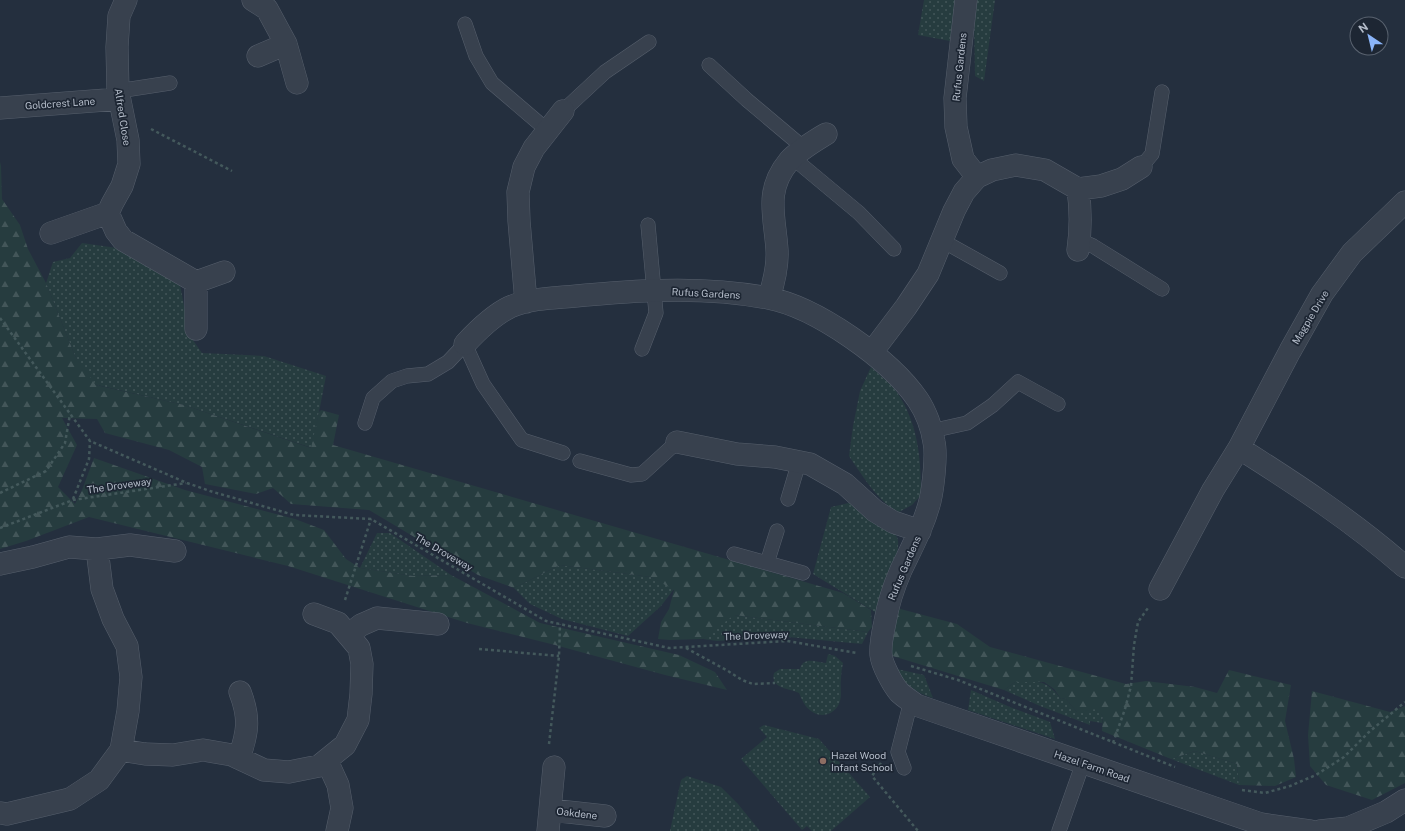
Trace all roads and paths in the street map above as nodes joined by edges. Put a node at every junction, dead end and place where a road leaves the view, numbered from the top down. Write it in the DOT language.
graph roads {
  1 [pos="126,0"];
  2 [pos="253,0"];
  3 [pos="966,0"];
  4 [pos="465,24"];
  5 [pos="649,42"];
  6 [pos="286,44"];
  7 [pos="258,56"];
  8 [pos="709,65"];
  9 [pos="170,83"];
  10 [pos="297,83"];
  11 [pos="1162,92"];
  12 [pos="120,101"];
  13 [pos="0,108"];
  14 [pos="563,111"];
  15 [pos="547,130"];
  16 [pos="826,134"];
  17 [pos="798,153"];
  18 [pos="1141,167"];
  19 [pos="232,171"];
  20 [pos="976,177"];
  21 [pos="1078,189"];
  22 [pos="1403,206"];
  23 [pos="108,213"];
  24 [pos="648,225"];
  25 [pos="51,234"];
  26 [pos="941,240"];
  27 [pos="1079,245"];
  28 [pos="894,249"];
  29 [pos="224,272"];
  30 [pos="1000,273"];
  31 [pos="196,282"];
  32 [pos="1162,289"];
  33 [pos="654,291"];
  34 [pos="769,298"];
  35 [pos="526,302"];
  36 [pos="0,318"];
  37 [pos="196,329"];
  38 [pos="465,344"];
  39 [pos="642,349"];
  40 [pos="872,352"];
  41 [pos="1058,404"];
  42 [pos="70,414"];
  43 [pos="365,423"];
  44 [pos="931,431"];
  45 [pos="90,441"];
  46 [pos="677,442"];
  47 [pos="1239,448"];
  48 [pos="564,453"];
  49 [pos="580,461"];
  50 [pos="799,462"];
  51 [pos="186,483"];
  52 [pos="0,493"];
  53 [pos="788,499"];
  54 [pos="73,500"];
  55 [pos="371,519"];
  56 [pos="0,528"];
  57 [pos="778,531"];
  58 [pos="920,531"];
  59 [pos="97,549"];
  60 [pos="175,551"];
  61 [pos="734,554"];
  62 [pos="768,563"];
  63 [pos="0,564"];
  64 [pos="1405,567"];
  65 [pos="803,573"];
  66 [pos="1160,589"];
  67 [pos="314,614"];
  68 [pos="438,624"];
  69 [pos="560,624"];
  70 [pos="343,629"];
  71 [pos="683,647"];
  72 [pos="479,649"];
  73 [pos="559,656"];
  74 [pos="885,666"];
  75 [pos="775,683"];
  76 [pos="240,692"];
  77 [pos="911,701"];
  78 [pos="1405,702"];
  79 [pos="1113,742"];
  80 [pos="121,750"];
  81 [pos="239,758"];
  82 [pos="326,761"];
  83 [pos="1083,763"];
  84 [pos="554,767"];
  85 [pos="904,768"];
  86 [pos="1179,768"];
  87 [pos="1238,790"];
  88 [pos="1405,800"];
  89 [pos="0,813"];
  90 [pos="605,816"];
  91 [pos="549,820"];
  92 [pos="1260,828"];
  93 [pos="337,831"];
  94 [pos="1059,831"];
  95 [pos="1310,831"];
  96 [pos="1320,831"];
  1 -- 12 [label="street, Alfred Close"];
  2 -- 6 [label="street"];
  3 -- 20 [label="street, Rufus Gardens"];
  4 -- 15 [label="lane"];
  5 -- 14 [label="lane"];
  6 -- 7 [label="street"];
  6 -- 10 [label="street"];
  8 -- 17 [label="lane"];
  9 -- 12 [label="lane"];
  11 -- 18 [label="lane"];
  12 -- 13 [label="street, Goldcrest Lane"];
  12 -- 19 [label="path"];
  12 -- 23 [label="street, Alfred Close"];
  14 -- 15 [label="street"];
  15 -- 35 [label="street"];
  16 -- 17 [label="street"];
  17 -- 28 [label="lane"];
  17 -- 34 [label="street"];
  18 -- 21 [label="street"];
  20 -- 21 [label="street"];
  20 -- 26 [label="street"];
  21 -- 27 [label="street"];
  22 -- 47 [label="street, Magpie Drive"];
  23 -- 25 [label="street"];
  23 -- 31 [label="street"];
  24 -- 33 [label="lane"];
  26 -- 30 [label="lane"];
  26 -- 40 [label="street"];
  27 -- 32 [label="lane"];
  29 -- 31 [label="street"];
  31 -- 37 [label="street"];
  33 -- 34 [label="street, Rufus Gardens"];
  33 -- 35 [label="street, Rufus Gardens"];
  33 -- 39 [label="lane"];
  34 -- 40 [label="street, Rufus Gardens"];
  35 -- 38 [label="street, Rufus Gardens"];
  36 -- 42 [label="path"];
  38 -- 43 [label="lane"];
  38 -- 48 [label="lane"];
  40 -- 44 [label="street, Rufus Gardens"];
  41 -- 44 [label="lane"];
  42 -- 45 [label="path"];
  42 -- 52 [label="path"];
  44 -- 58 [label="street, Rufus Gardens"];
  45 -- 51 [label="path"];
  45 -- 54 [label="path"];
  46 -- 49 [label="lane"];
  46 -- 50 [label="street, Rufus Gardens"];
  47 -- 64 [label="street"];
  47 -- 66 [label="street, Magpie Drive"];
  50 -- 53 [label="lane"];
  50 -- 58 [label="street, Rufus Gardens"];
  51 -- 54 [label="path, The Droveway"];
  51 -- 55 [label="path, The Droveway"];
  54 -- 56 [label="path, The Droveway"];
  55 -- 69 [label="path, The Droveway"];
  55 -- 70 [label="path"];
  57 -- 62 [label="lane"];
  58 -- 74 [label="street, Rufus Gardens"];
  59 -- 60 [label="street"];
  59 -- 63 [label="street"];
  59 -- 80 [label="street"];
  61 -- 62 [label="lane"];
  62 -- 65 [label="lane"];
  66 -- 79 [label="path"];
  67 -- 70 [label="street"];
  68 -- 70 [label="street"];
  69 -- 71 [label="path, The Droveway"];
  69 -- 73 [label="path"];
  70 -- 82 [label="street"];
  71 -- 74 [label="path, The Droveway"];
  71 -- 75 [label="path"];
  72 -- 73 [label="path"];
  73 -- 84 [label="path"];
  74 -- 77 [label="street, Hazel Farm Road"];
  74 -- 79 [label="path, The Droveway"];
  76 -- 81 [label="street"];
  77 -- 83 [label="street, Hazel Farm Road"];
  77 -- 85 [label="lane"];
  78 -- 87 [label="path"];
  79 -- 86 [label="path, The Droveway"];
  80 -- 81 [label="street"];
  80 -- 89 [label="street"];
  81 -- 82 [label="street"];
  82 -- 93 [label="street"];
  83 -- 92 [label="street, Hazel Farm Road"];
  83 -- 94 [label="lane"];
  84 -- 91 [label="street, Oakdene"];
  88 -- 96 [label="street"];
  90 -- 91 [label="street, Oakdene"];
  92 -- 95 [label="street, Hazel Farm Road"];
}
